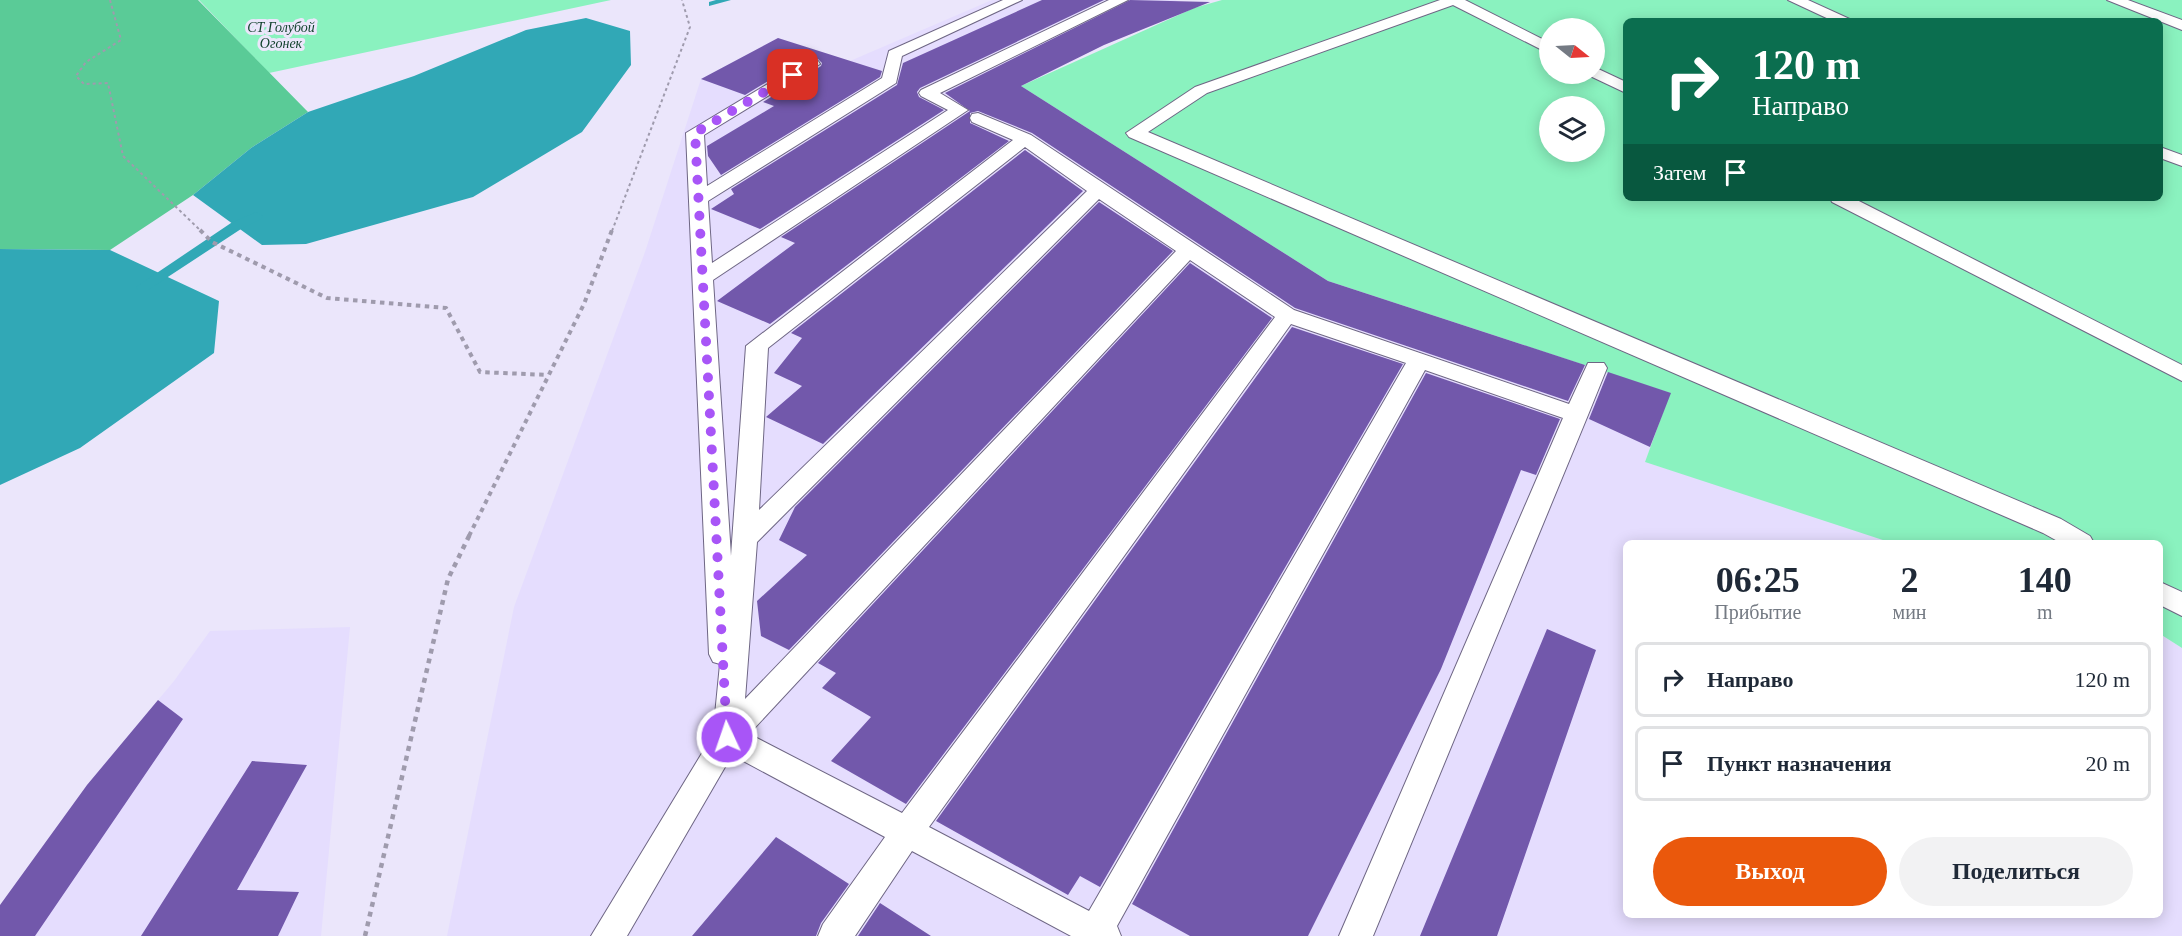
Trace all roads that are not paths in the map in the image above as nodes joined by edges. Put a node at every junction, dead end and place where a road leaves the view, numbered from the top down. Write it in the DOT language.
graph roads {
  1 [pos="1015,0"];
  2 [pos="1120,0"];
  3 [pos="1454,0"];
  4 [pos="1795,0"];
  5 [pos="2114,0"];
  6 [pos="1839,18"];
  7 [pos="2163,18"];
  8 [pos="2163,18"];
  9 [pos="2182,25"];
  10 [pos="1539,43"];
  11 [pos="812,64"];
  12 [pos="1605,78"];
  13 [pos="1623,86"];
  14 [pos="978,118"];
  15 [pos="1025,139"];
  16 [pos="2163,153"];
  17 [pos="2182,161"];
  18 [pos="1098,190"];
  19 [pos="699,199"];
  20 [pos="1845,201"];
  21 [pos="1188,250"];
  22 [pos="703,278"];
  23 [pos="1287,315"];
  24 [pos="1419,360"];
  25 [pos="1596,368"];
  26 [pos="2182,374"];
  27 [pos="1577,415"];
  28 [pos="746,539"];
  29 [pos="2076,540"];
  30 [pos="2163,594"];
  31 [pos="2182,605"];
  32 [pos="727,737"];
  33 [pos="907,832"];
  34 [pos="1097,934"];
  35 [pos="608,936"];
  36 [pos="835,936"];
  37 [pos="1356,936"];
  1 -- 19 [label="lane"];
  2 -- 22 [label="lane"];
  3 -- 10 [label="lane"];
  3 -- 29 [label="lane"];
  4 -- 6 [label="lane"];
  5 -- 8 [label="lane"];
  7 -- 9 [label="lane"];
  11 -- 19 [label="lane"];
  12 -- 13 [label="lane"];
  14 -- 15 [label="lane"];
  15 -- 18 [label="lane"];
  15 -- 28 [label="lane"];
  16 -- 17 [label="lane"];
  18 -- 21 [label="lane"];
  18 -- 28 [label="lane"];
  19 -- 22 [label="lane"];
  20 -- 26 [label="lane"];
  21 -- 23 [label="lane"];
  21 -- 32 [label="lane"];
  22 -- 32 [label="lane"];
  23 -- 24 [label="lane"];
  23 -- 33 [label="lane"];
  24 -- 27 [label="lane"];
  24 -- 34 [label="lane"];
  25 -- 27 [label="lane"];
  27 -- 37 [label="lane"];
  28 -- 32 [label="lane"];
  30 -- 31 [label="lane"];
  32 -- 33 [label="lane"];
  32 -- 35 [label="lane"];
  33 -- 34 [label="lane"];
  33 -- 36 [label="lane"];
}
